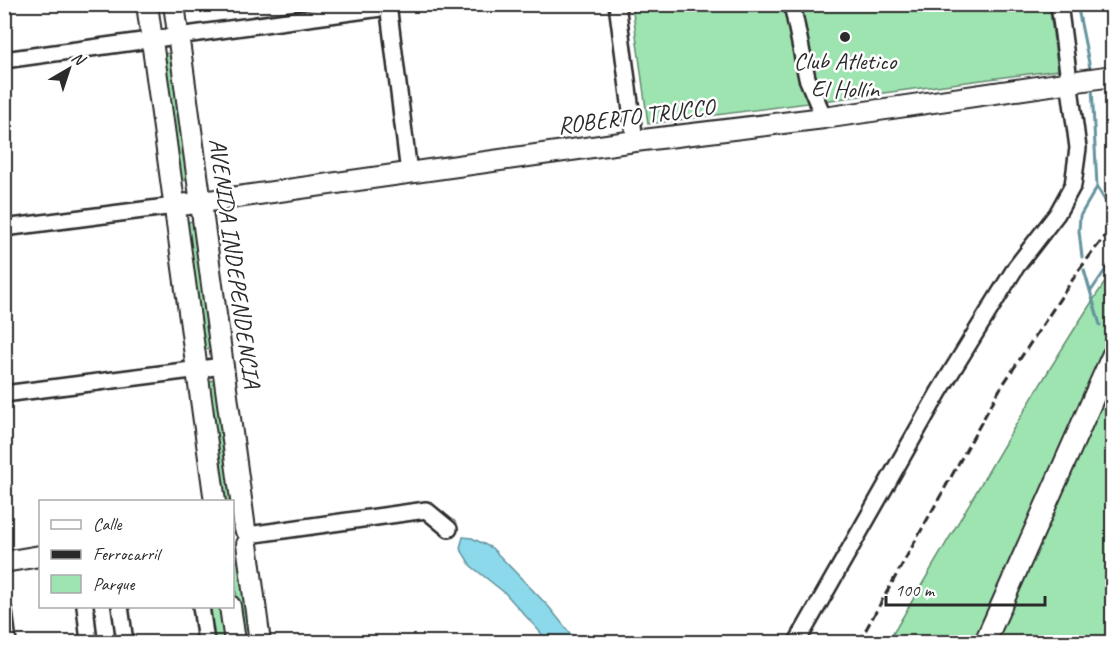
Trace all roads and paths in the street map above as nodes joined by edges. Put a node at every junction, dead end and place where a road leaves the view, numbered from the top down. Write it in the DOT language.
graph roads {
  1 [pos="147,4"];
  2 [pos="174,4"];
  3 [pos="617,4"];
  4 [pos="792,4"];
  5 [pos="1059,4"];
  6 [pos="388,6"];
  7 [pos="179,36"];
  8 [pos="152,40"];
  9 [pos="4,60"];
  10 [pos="1108,76"];
  11 [pos="1076,80"];
  12 [pos="824,118"];
  13 [pos="635,141"];
  14 [pos="409,172"];
  15 [pos="201,201"];
  16 [pos="174,206"];
  17 [pos="4,228"];
  18 [pos="1113,356"];
  19 [pos="223,366"];
  20 [pos="197,369"];
  21 [pos="4,394"];
  22 [pos="215,500"];
  23 [pos="450,529"];
  24 [pos="241,537"];
  25 [pos="39,556"];
  26 [pos="4,562"];
  27 [pos="39,569"];
  28 [pos="4,575"];
  29 [pos="84,608"];
  30 [pos="120,608"];
  31 [pos="201,608"];
  32 [pos="230,608"];
  33 [pos="4,611"];
  34 [pos="8,642"];
  35 [pos="89,642"];
  36 [pos="125,642"];
  37 [pos="206,642"];
  38 [pos="235,642"];
  39 [pos="260,642"];
  40 [pos="797,642"];
  41 [pos="985,642"];
  1 -- 8 [label="main road"];
  2 -- 7 [label="main road, AVENIDA INDEPENDENCIA"];
  3 -- 13 [label="street"];
  4 -- 12 [label="street"];
  5 -- 11 [label="street"];
  6 -- 7 [label="street"];
  6 -- 14 [label="street"];
  7 -- 8 [label="street"];
  7 -- 15 [label="main road, AVENIDA INDEPENDENCIA"];
  8 -- 9 [label="street"];
  8 -- 16 [label="main road"];
  10 -- 11 [label="main road, ROBERTO TRUCCO"];
  11 -- 12 [label="main road, ROBERTO TRUCCO"];
  11 -- 40 [label="street"];
  12 -- 13 [label="main road, ROBERTO TRUCCO"];
  13 -- 14 [label="main road, ROBERTO TRUCCO"];
  14 -- 15 [label="main road, ROBERTO TRUCCO"];
  15 -- 16 [label="main road, ROBERTO TRUCCO"];
  15 -- 19 [label="main road, AVENIDA INDEPENDENCIA"];
  16 -- 17 [label="street"];
  16 -- 20 [label="main road"];
  18 -- 41 [label="main road"];
  19 -- 20 [label="street"];
  19 -- 24 [label="main road, AVENIDA INDEPENDENCIA"];
  20 -- 21 [label="street"];
  20 -- 22 [label="main road"];
  23 -- 24 [label="street"];
  24 -- 39 [label="main road, AVENIDA INDEPENDENCIA"];
  25 -- 26 [label="main road"];
  27 -- 28 [label="main road"];
  29 -- 35 [label="street"];
  30 -- 36 [label="street"];
  31 -- 37 [label="street"];
  32 -- 38 [label="main road"];
  33 -- 34 [label="street"];
}
